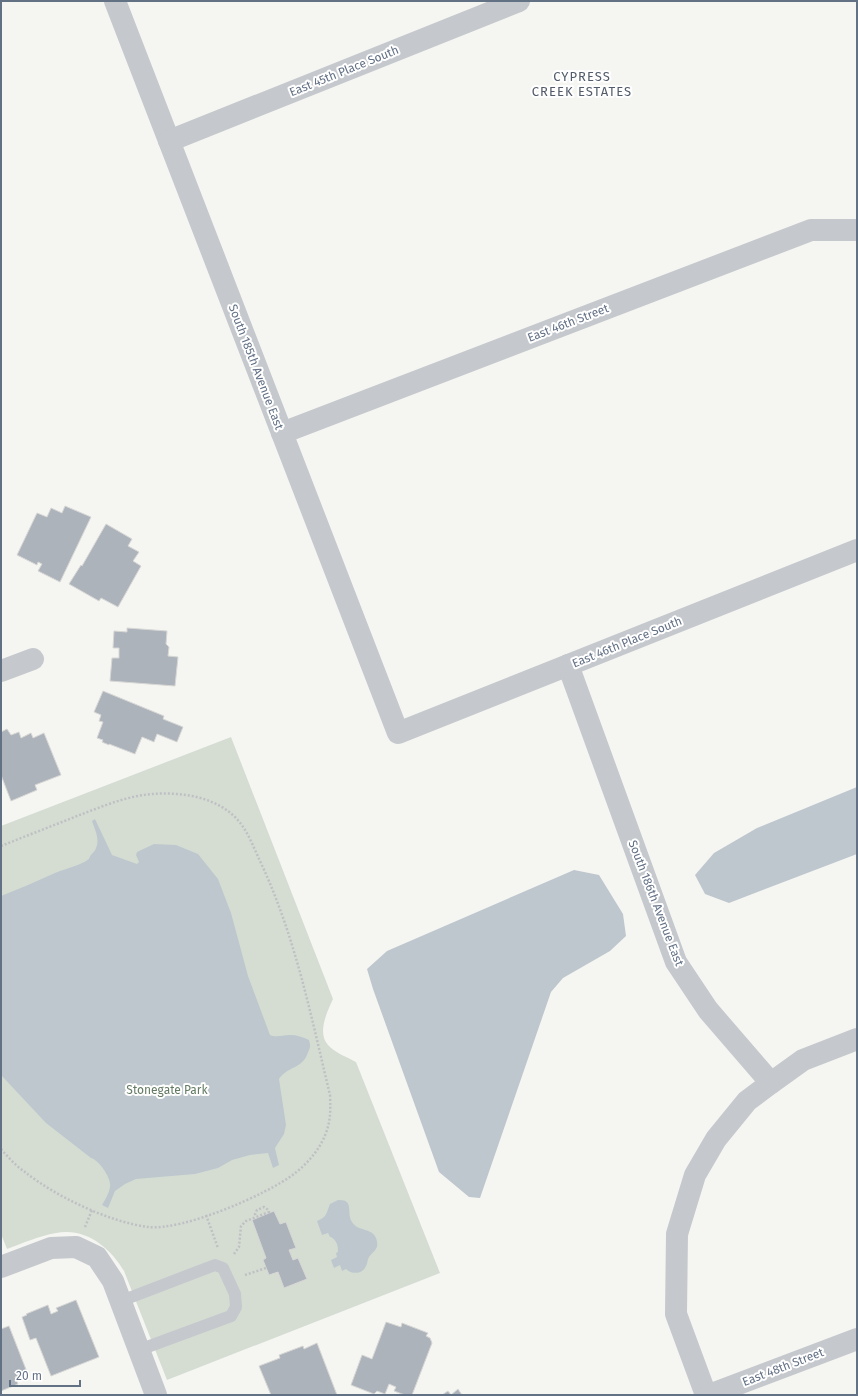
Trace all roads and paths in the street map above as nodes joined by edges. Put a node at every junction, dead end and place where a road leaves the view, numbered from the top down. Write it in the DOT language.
graph roads {
  1 [pos="115,1"];
  2 [pos="519,1"];
  3 [pos="169,141"];
  4 [pos="857,230"];
  5 [pos="282,432"];
  6 [pos="857,550"];
  7 [pos="33,659"];
  8 [pos="568,665"];
  9 [pos="1,671"];
  10 [pos="398,733"];
  11 [pos="1,846"];
  12 [pos="857,1038"];
  13 [pos="771,1083"];
  14 [pos="1,1149"];
  15 [pos="206,1215"];
  16 [pos="256,1217"];
  17 [pos="1,1267"];
  18 [pos="223,1268"];
  19 [pos="266,1268"];
  20 [pos="230,1281"];
  21 [pos="121,1301"];
  22 [pos="857,1339"];
  23 [pos="139,1350"];
  24 [pos="156,1395"];
  25 [pos="706,1395"];
  26 [pos="709,1395"];
  1 -- 3 [label="street, South 185th Avenue East"];
  2 -- 3 [label="street, East 45th Place South"];
  3 -- 5 [label="street, South 185th Avenue East"];
  4 -- 5 [label="street, East 46th Street"];
  5 -- 10 [label="street, South 185th Avenue East"];
  6 -- 8 [label="street, East 46th Place South"];
  7 -- 9 [label="street"];
  8 -- 10 [label="street, East 46th Place South"];
  8 -- 13 [label="street, South 186th Avenue East"];
  11 -- 15 [label="path"];
  12 -- 13 [label="street"];
  13 -- 25 [label="street"];
  14 -- 15 [label="path"];
  15 -- 18 [label="path"];
  16 -- 16 [label="path"];
  16 -- 18 [label="path"];
  17 -- 21 [label="street"];
  18 -- 20 [label="lane"];
  18 -- 21 [label="lane"];
  19 -- 20 [label="path"];
  20 -- 23 [label="lane"];
  21 -- 23 [label="street"];
  22 -- 26 [label="street, East 48th Street"];
  23 -- 24 [label="street"];
}
